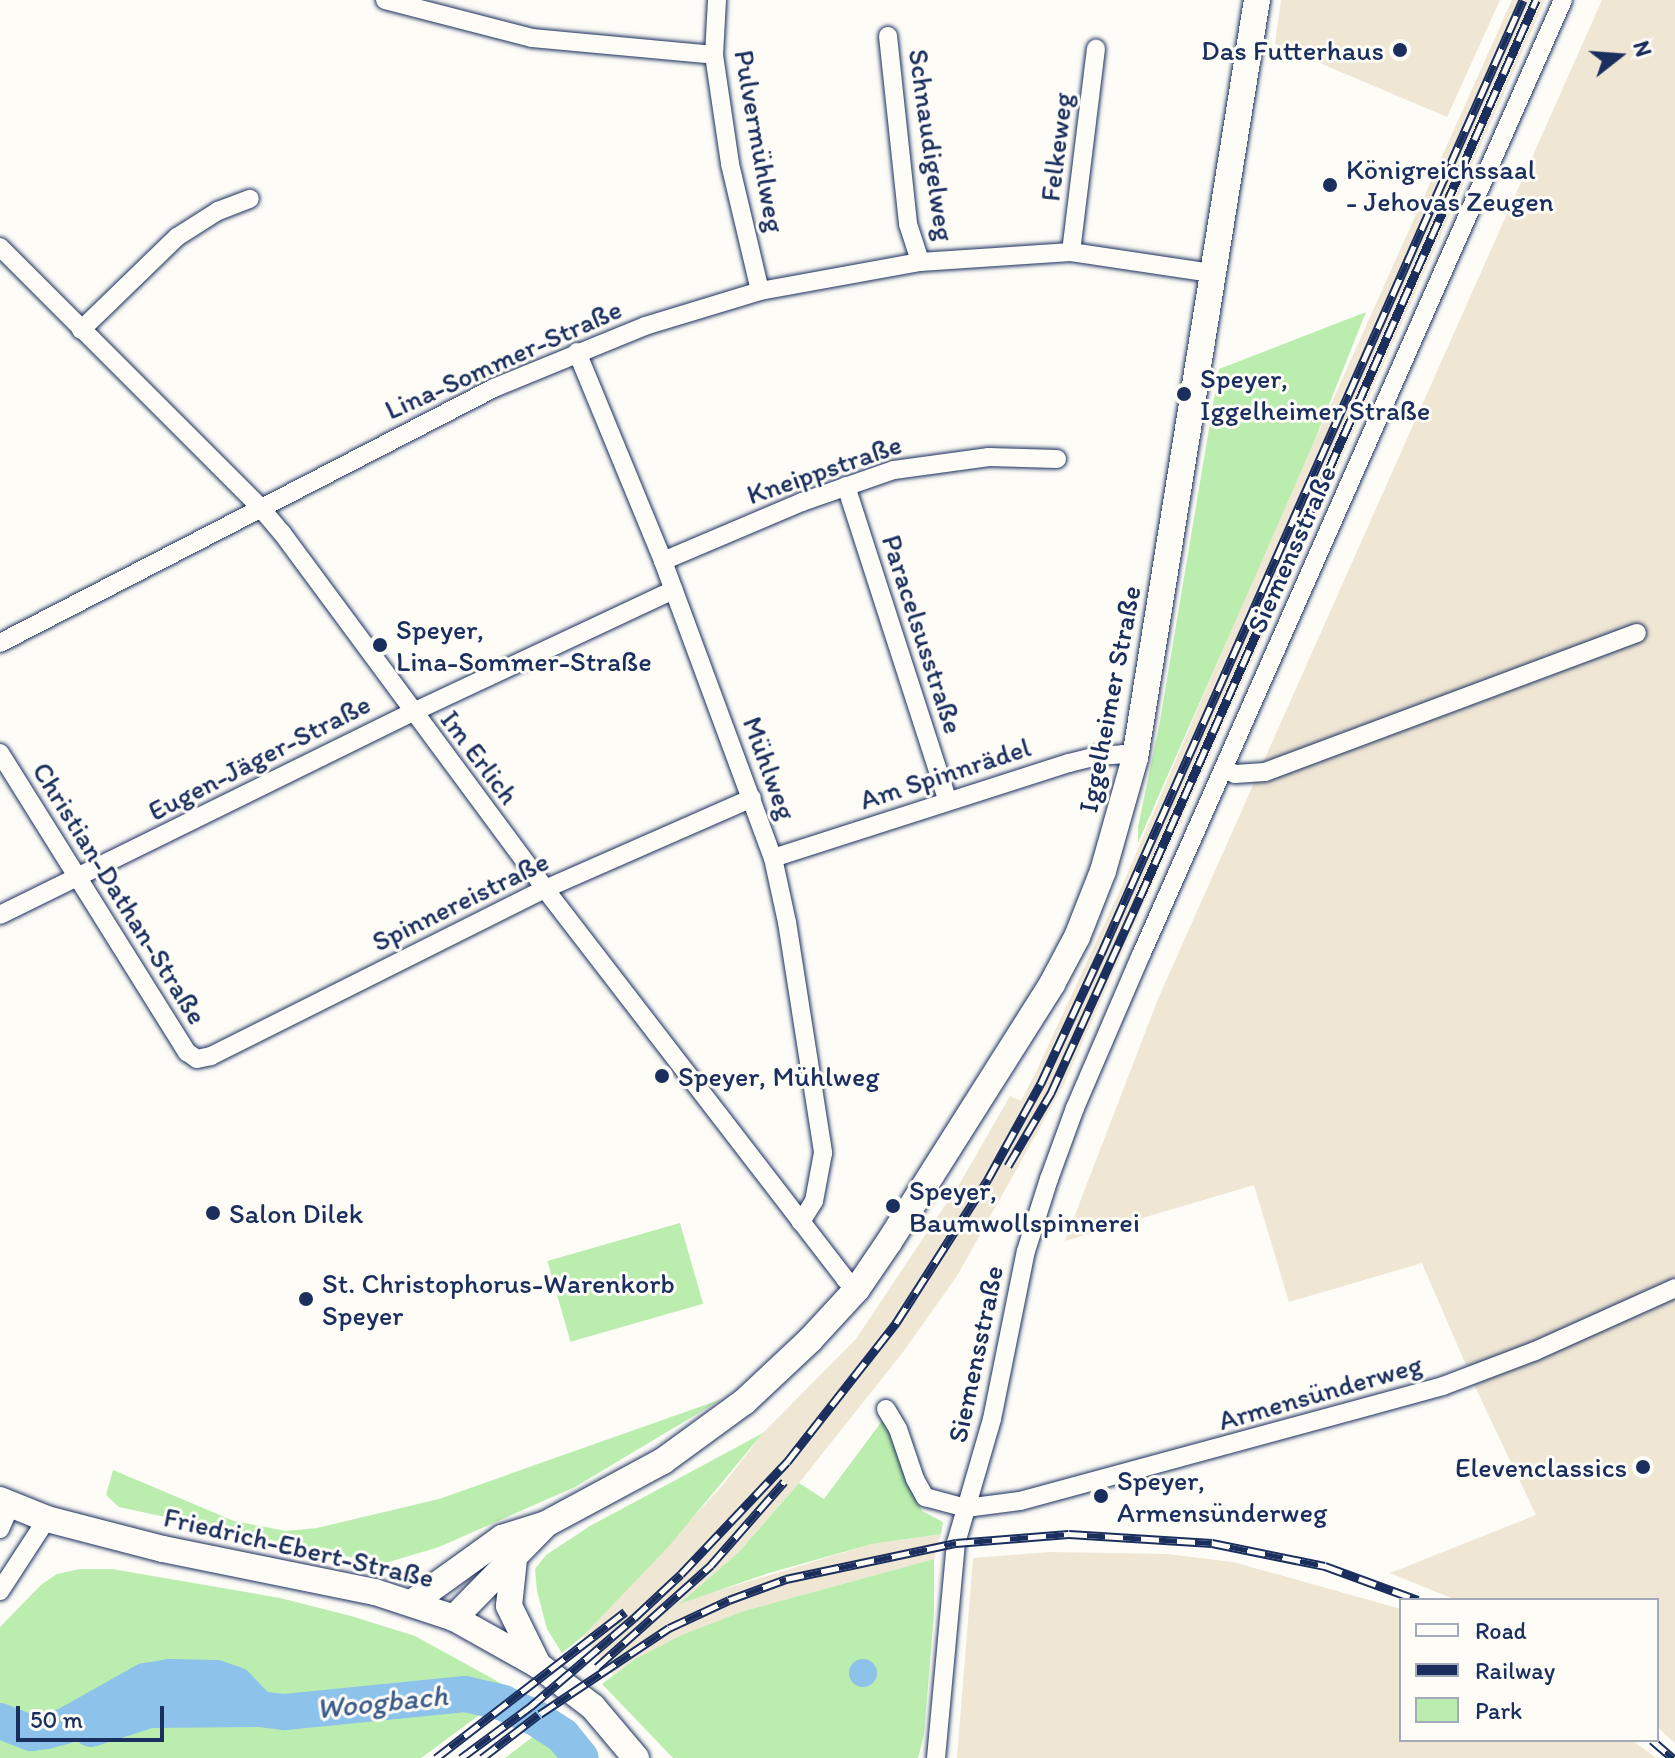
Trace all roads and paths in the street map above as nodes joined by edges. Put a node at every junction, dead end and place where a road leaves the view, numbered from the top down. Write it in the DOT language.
graph roads {
  1 [pos="717,0"];
  2 [pos="1257,0"];
  3 [pos="1563,0"];
  4 [pos="392,1"];
  5 [pos="888,36"];
  6 [pos="1096,49"];
  7 [pos="714,55"];
  8 [pos="250,199"];
  9 [pos="0,247"];
  10 [pos="1071,252"];
  11 [pos="920,262"];
  12 [pos="1211,273"];
  13 [pos="760,291"];
  14 [pos="81,330"];
  15 [pos="577,352"];
  16 [pos="1057,459"];
  17 [pos="846,486"];
  18 [pos="260,507"];
  19 [pos="663,561"];
  20 [pos="674,590"];
  21 [pos="1637,633"];
  22 [pos="0,643"];
  23 [pos="411,713"];
  24 [pos="0,753"];
  25 [pos="1135,758"];
  26 [pos="1224,769"];
  27 [pos="752,798"];
  28 [pos="947,799"];
  29 [pos="773,858"];
  30 [pos="79,879"];
  31 [pos="545,889"];
  32 [pos="0,915"];
  33 [pos="197,1059"];
  34 [pos="801,1222"];
  35 [pos="1675,1288"];
  36 [pos="857,1289"];
  37 [pos="886,1409"];
  38 [pos="5,1502"];
  39 [pos="966,1508"];
  40 [pos="47,1519"];
  41 [pos="546,1524"];
  42 [pos="0,1529"];
  43 [pos="514,1559"];
  44 [pos="0,1591"];
  45 [pos="413,1602"];
  46 [pos="454,1618"];
  47 [pos="538,1665"];
  48 [pos="636,1758"];
  49 [pos="936,1758"];
  1 -- 7 [label="street, Pulvermühlweg"];
  2 -- 12 [label="main road, Iggelheimer Straße"];
  3 -- 26 [label="street, Siemensstraße"];
  4 -- 7 [label="street"];
  5 -- 11 [label="street, Schnaudigelweg"];
  6 -- 10 [label="street, Felkeweg"];
  7 -- 13 [label="street, Pulvermühlweg"];
  8 -- 14 [label="street"];
  9 -- 14 [label="street, Im Erlich"];
  10 -- 11 [label="street, Lina-Sommer-Straße"];
  10 -- 12 [label="street, Lina-Sommer-Straße"];
  11 -- 13 [label="street, Lina-Sommer-Straße"];
  12 -- 25 [label="main road, Iggelheimer Straße"];
  13 -- 15 [label="street, Lina-Sommer-Straße"];
  14 -- 18 [label="street, Im Erlich"];
  15 -- 18 [label="street, Lina-Sommer-Straße"];
  15 -- 19 [label="street, Mühlweg"];
  16 -- 17 [label="street, Kneippstraße"];
  17 -- 19 [label="street, Kneippstraße"];
  17 -- 28 [label="street, Paracelsusstraße"];
  18 -- 22 [label="street, Lina-Sommer-Straße"];
  18 -- 23 [label="street, Im Erlich"];
  19 -- 20 [label="street, Mühlweg"];
  20 -- 23 [label="street, Eugen-Jäger-Straße"];
  20 -- 27 [label="street, Mühlweg"];
  21 -- 26 [label="street"];
  23 -- 30 [label="street, Eugen-Jäger-Straße"];
  23 -- 31 [label="street, Im Erlich"];
  24 -- 30 [label="street, Christian-Dathan-Straße"];
  25 -- 28 [label="street, Am Spinnrädel"];
  25 -- 36 [label="main road, Iggelheimer Straße"];
  26 -- 39 [label="street, Siemensstraße"];
  27 -- 29 [label="street, Mühlweg"];
  27 -- 31 [label="street, Spinnereistraße"];
  28 -- 29 [label="street, Am Spinnrädel"];
  29 -- 34 [label="street, Mühlweg"];
  30 -- 32 [label="street, Eugen-Jäger-Straße"];
  30 -- 33 [label="street, Christian-Dathan-Straße"];
  31 -- 33 [label="street, Spinnereistraße"];
  31 -- 34 [label="street, Im Erlich"];
  34 -- 36 [label="street, Im Erlich"];
  35 -- 39 [label="street, Armensünderweg"];
  36 -- 41 [label="main road, Iggelheimer Straße"];
  37 -- 39 [label="street"];
  38 -- 40 [label="main road, Friedrich-Ebert-Straße"];
  38 -- 42 [label="street"];
  39 -- 49 [label="street, Siemensstraße"];
  40 -- 44 [label="street"];
  40 -- 45 [label="main road, Friedrich-Ebert-Straße"];
  41 -- 43 [label="main road, Iggelheimer Straße"];
  41 -- 45 [label="main road, Iggelheimer Straße"];
  43 -- 46 [label="main road, Iggelheimer Straße"];
  43 -- 47 [label="main road"];
  45 -- 46 [label="main road, Friedrich-Ebert-Straße"];
  46 -- 47 [label="main road, Friedrich-Ebert-Straße"];
  47 -- 48 [label="main road, Friedrich-Ebert-Straße"];
}
